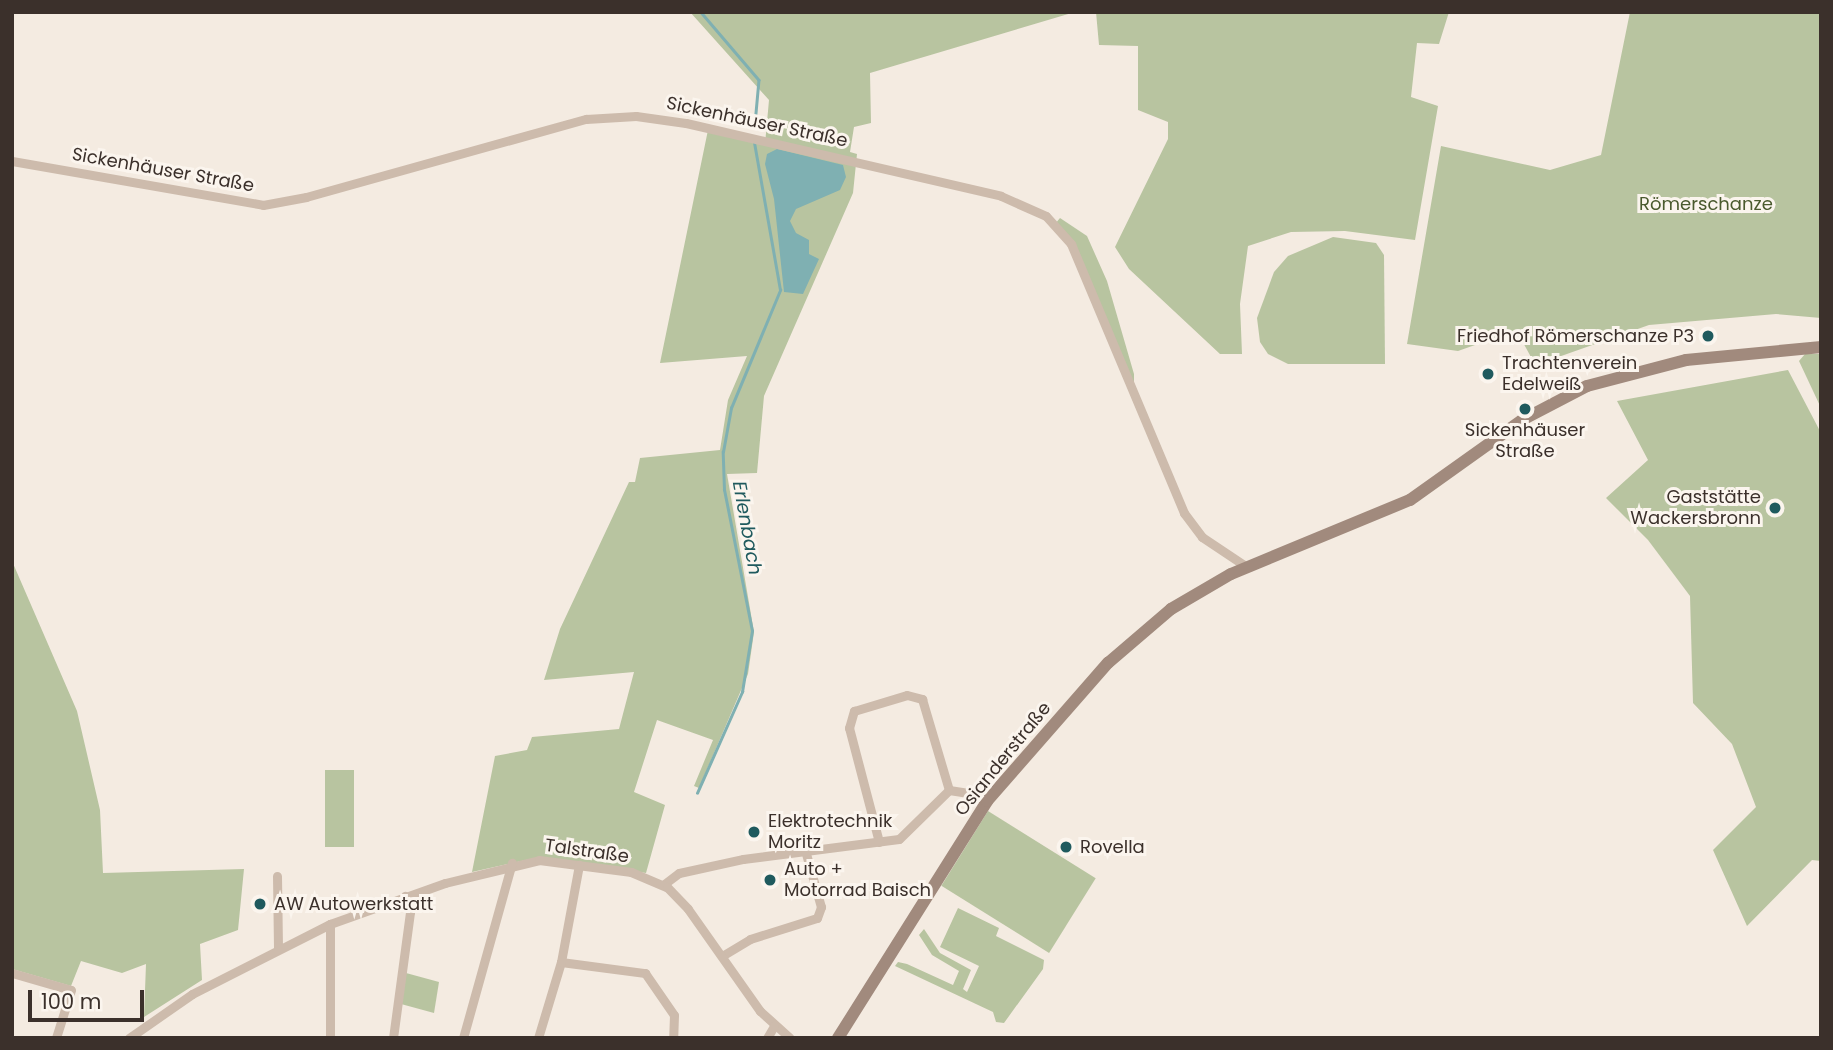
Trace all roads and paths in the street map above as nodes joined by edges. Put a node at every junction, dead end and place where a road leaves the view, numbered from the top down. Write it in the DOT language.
graph roads {
  1 [pos="12,161"];
  2 [pos="1821,347"];
  3 [pos="1252,565"];
  4 [pos="949,790"];
  5 [pos="985,804"];
  6 [pos="879,842"];
  7 [pos="806,850"];
  8 [pos="512,863"];
  9 [pos="579,865"];
  10 [pos="277,876"];
  11 [pos="663,885"];
  12 [pos="405,896"];
  13 [pos="330,924"];
  14 [pos="278,949"];
  15 [pos="722,956"];
  16 [pos="561,962"];
  17 [pos="12,973"];
  18 [pos="774,1026"];
  19 [pos="56,1038"];
  20 [pos="129,1038"];
  21 [pos="330,1038"];
  22 [pos="393,1038"];
  23 [pos="463,1038"];
  24 [pos="538,1038"];
  25 [pos="673,1038"];
  26 [pos="766,1038"];
  27 [pos="790,1038"];
  28 [pos="838,1038"];
  1 -- 3 [label="street, Sickenhäuser Straße"];
  2 -- 3 [label="street"];
  3 -- 5 [label="street, Osianderstraße"];
  4 -- 5 [label="street"];
  4 -- 6 [label="street"];
  4 -- 6 [label="street"];
  5 -- 28 [label="street, Osianderstraße"];
  6 -- 7 [label="street"];
  7 -- 11 [label="street"];
  7 -- 15 [label="street"];
  8 -- 9 [label="street, Talstraße"];
  8 -- 12 [label="street, Talstraße"];
  8 -- 23 [label="street"];
  9 -- 11 [label="street, Talstraße"];
  9 -- 16 [label="street"];
  10 -- 14 [label="street"];
  11 -- 15 [label="street, Talstraße"];
  12 -- 13 [label="street, Talstraße"];
  12 -- 22 [label="street"];
  13 -- 14 [label="street, Talstraße"];
  13 -- 21 [label="street"];
  14 -- 20 [label="street, Talstraße"];
  15 -- 18 [label="street, Talstraße"];
  16 -- 24 [label="street"];
  16 -- 25 [label="street"];
  17 -- 19 [label="street"];
  18 -- 26 [label="street"];
  18 -- 27 [label="street, Talstraße"];
}
